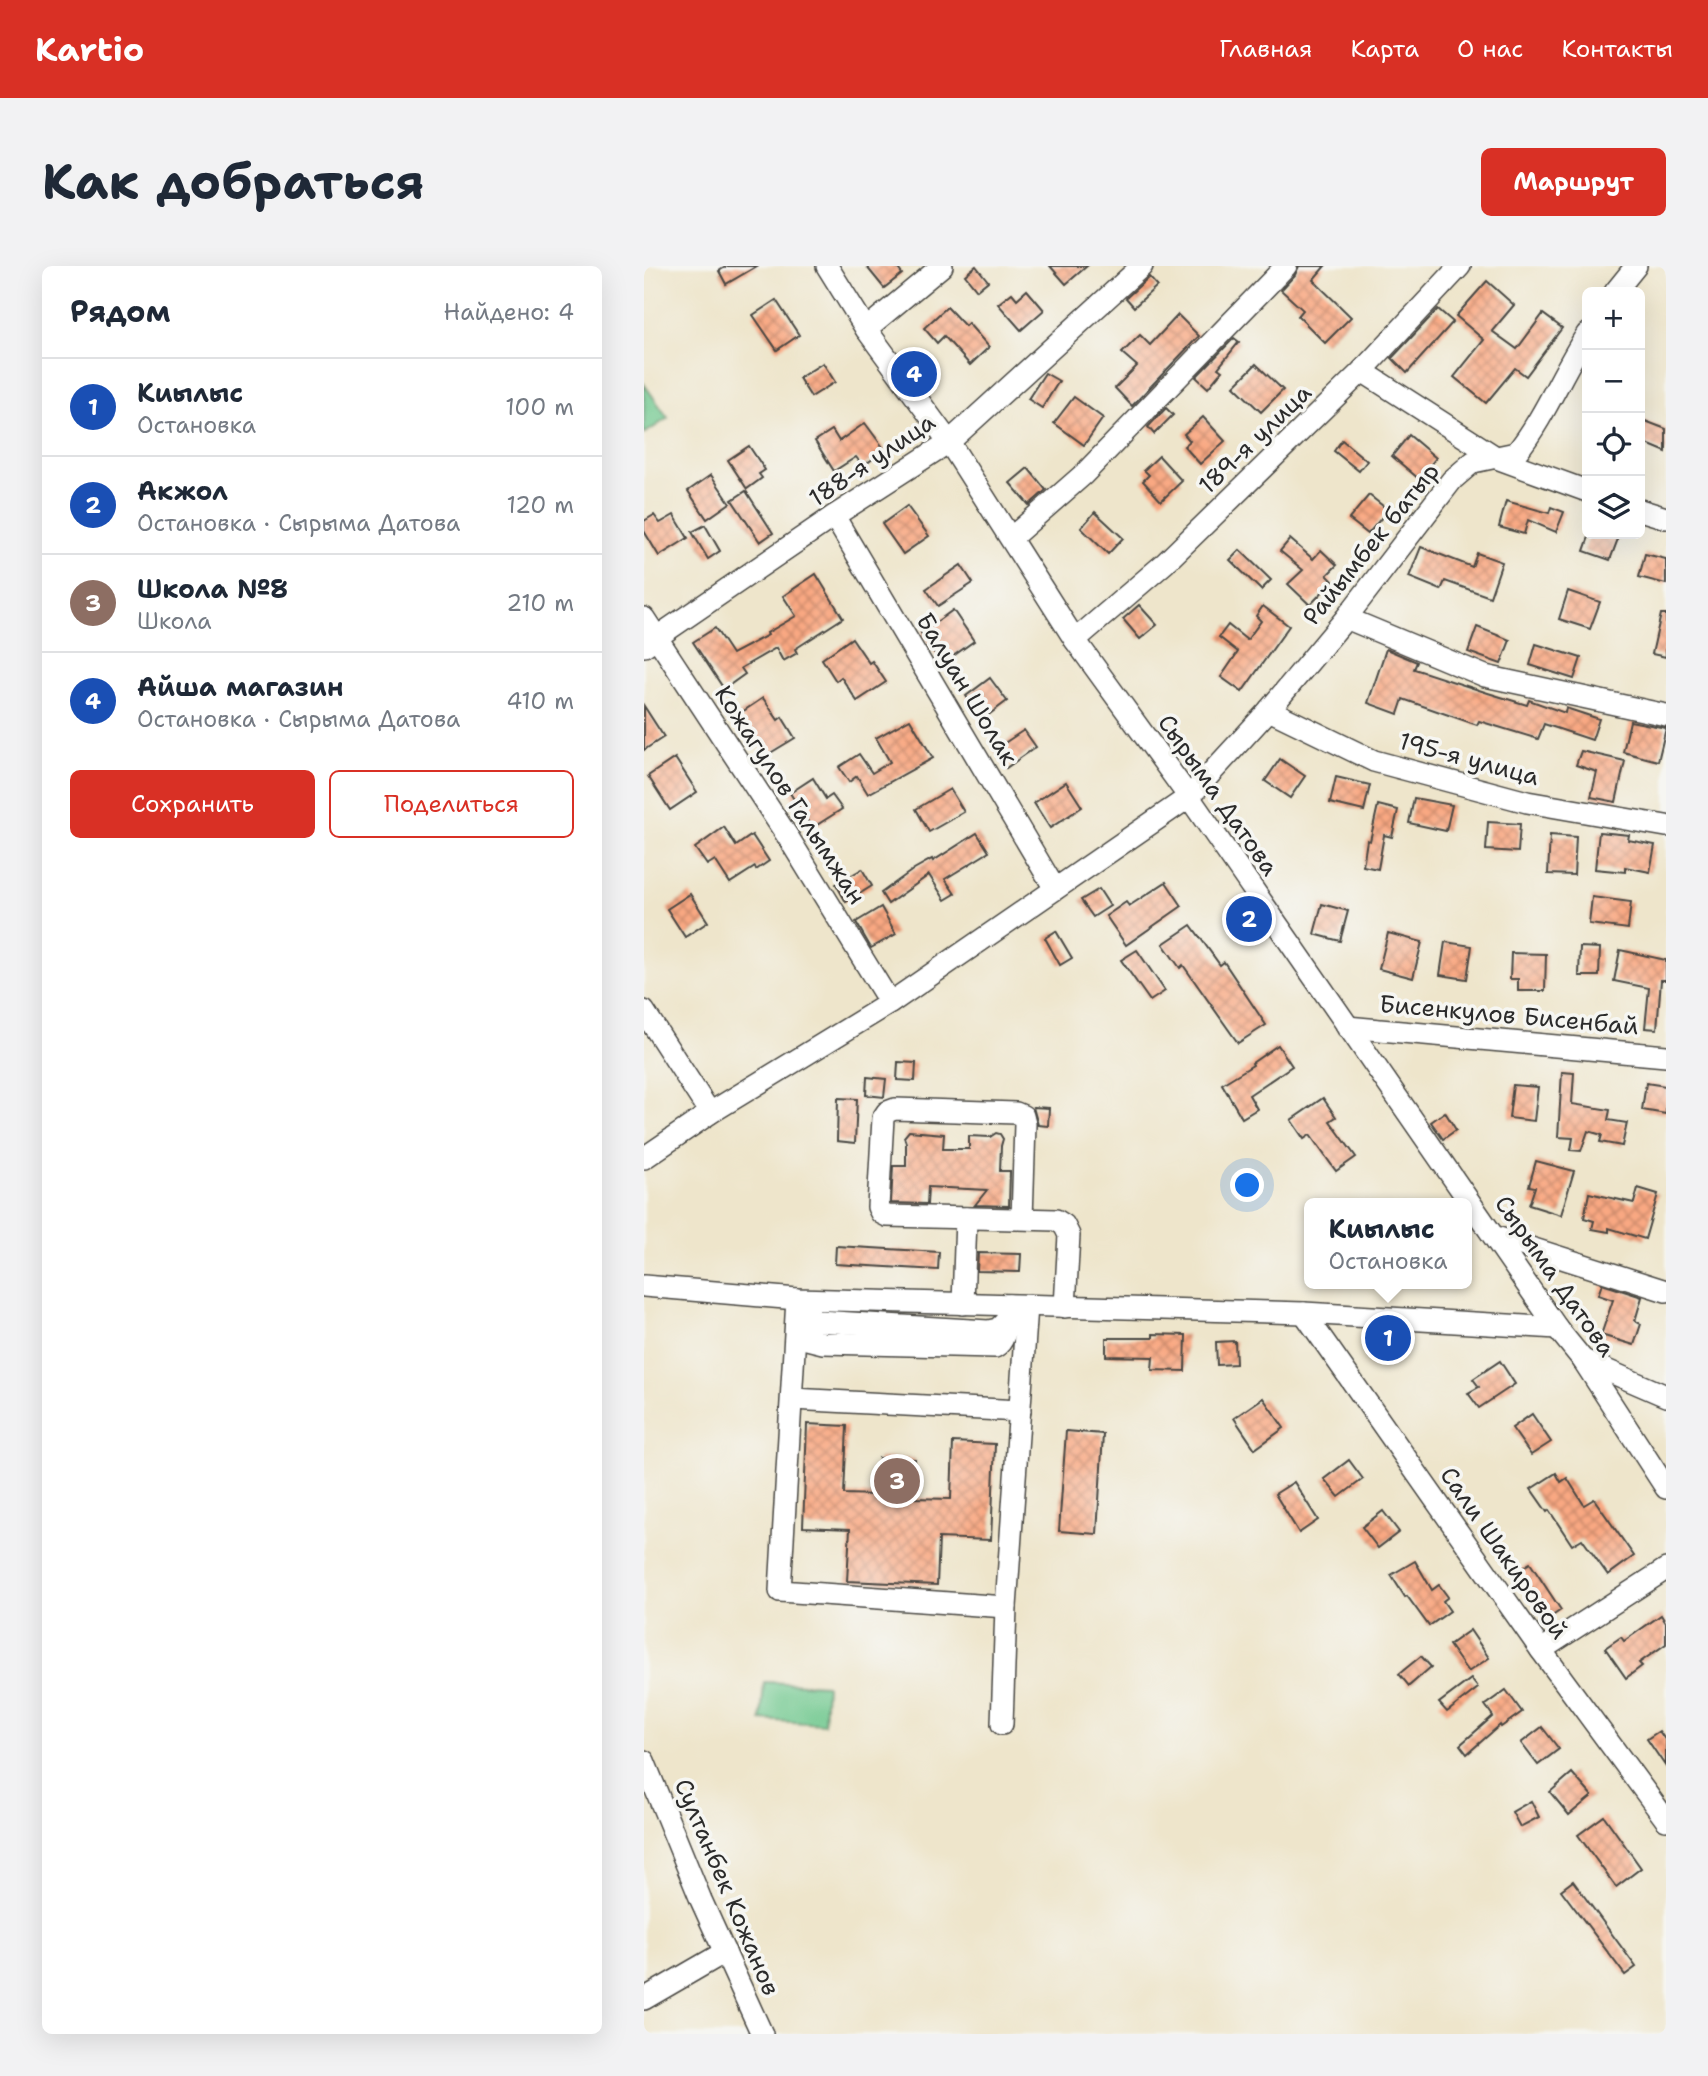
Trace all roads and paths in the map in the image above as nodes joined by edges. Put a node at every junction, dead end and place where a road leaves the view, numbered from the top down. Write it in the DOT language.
graph roads {
  1 [pos="827,266"];
  2 [pos="942,266"];
  3 [pos="1142,266"];
  4 [pos="1286,266"];
  5 [pos="1460,266"];
  6 [pos="1636,266"];
  7 [pos="1619,287"];
  8 [pos="866,329"];
  9 [pos="1582,342"];
  10 [pos="1362,371"];
  11 [pos="948,442"];
  12 [pos="1499,459"];
  13 [pos="1582,489"];
  14 [pos="1645,512"];
  15 [pos="834,516"];
  16 [pos="1666,518"];
  17 [pos="1011,538"];
  18 [pos="644,618"];
  19 [pos="1346,618"];
  20 [pos="1075,640"];
  21 [pos="650,642"];
  22 [pos="1269,710"];
  23 [pos="1666,715"];
  24 [pos="1189,797"];
  25 [pos="1666,826"];
  26 [pos="1055,889"];
  27 [pos="890,1003"];
  28 [pos="644,1011"];
  29 [pos="1347,1027"];
  30 [pos="1666,1056"];
  31 [pos="710,1113"];
  32 [pos="644,1158"];
  33 [pos="1468,1198"];
  34 [pos="1472,1203"];
  35 [pos="966,1218"];
  36 [pos="1022,1219"];
  37 [pos="1496,1237"];
  38 [pos="644,1286"];
  39 [pos="1666,1291"];
  40 [pos="797,1303"];
  41 [pos="963,1304"];
  42 [pos="1065,1307"];
  43 [pos="1014,1311"];
  44 [pos="1304,1313"];
  45 [pos="1558,1328"];
  46 [pos="796,1331"];
  47 [pos="1583,1360"];
  48 [pos="1666,1396"];
  49 [pos="792,1399"];
  50 [pos="1020,1411"];
  51 [pos="1666,1488"];
  52 [pos="1666,1569"];
  53 [pos="1006,1607"];
  54 [pos="1541,1650"];
  55 [pos="1002,1724"];
  56 [pos="644,1761"];
  57 [pos="1666,1820"];
  58 [pos="725,1952"];
  59 [pos="644,1999"];
  60 [pos="762,2034"];
  1 -- 8 [label="street, Сырыма Датова"];
  2 -- 8 [label="street"];
  3 -- 11 [label="street, 188-я улица"];
  4 -- 17 [label="street"];
  5 -- 10 [label="street, 189-я улица"];
  6 -- 7 [label="street"];
  8 -- 11 [label="street, Сырыма Датова"];
  9 -- 12 [label="street, Райымбек батыр"];
  10 -- 12 [label="street"];
  10 -- 20 [label="street, 189-я улица"];
  11 -- 15 [label="street, 188-я улица"];
  11 -- 17 [label="street, Сырыма Датова"];
  12 -- 13 [label="street"];
  12 -- 19 [label="street, Райымбек батыр"];
  14 -- 16 [label="street"];
  15 -- 21 [label="street, 188-я улица"];
  15 -- 26 [label="street, Балуан Шолак"];
  17 -- 20 [label="street, Сырыма Датова"];
  18 -- 21 [label="street, Кожагулов Галымжан"];
  19 -- 22 [label="street, Райымбек батыр"];
  19 -- 23 [label="street"];
  20 -- 24 [label="street, Сырыма Датова"];
  21 -- 27 [label="street, Кожагулов Галымжан"];
  22 -- 24 [label="street, Райымбек батыр"];
  22 -- 25 [label="street, 195-я улица"];
  24 -- 26 [label="street, Райымбек батыр"];
  24 -- 29 [label="street, Сырыма Датова"];
  26 -- 27 [label="street, Райымбек батыр"];
  27 -- 31 [label="street, Райымбек батыр"];
  28 -- 31 [label="street"];
  29 -- 30 [label="street, Бисенкулов Бисенбай"];
  29 -- 33 [label="street, Сырыма Датова"];
  31 -- 32 [label="street, Райымбек батыр"];
  34 -- 37 [label="street, Сырыма Датова"];
  35 -- 36 [label="street"];
  35 -- 36 [label="street"];
  35 -- 41 [label="street"];
  36 -- 42 [label="street"];
  37 -- 39 [label="street"];
  37 -- 45 [label="street, Сырыма Датова"];
  38 -- 40 [label="street"];
  40 -- 41 [label="street"];
  40 -- 43 [label="street"];
  40 -- 46 [label="street"];
  41 -- 43 [label="street"];
  42 -- 43 [label="street"];
  42 -- 44 [label="street"];
  43 -- 46 [label="street"];
  43 -- 50 [label="street"];
  44 -- 45 [label="street"];
  44 -- 54 [label="street, Сали Шакировой"];
  45 -- 47 [label="street, Сырыма Датова"];
  46 -- 49 [label="street"];
  47 -- 48 [label="street"];
  47 -- 51 [label="street, Сырыма Датова"];
  49 -- 50 [label="street"];
  49 -- 53 [label="street"];
  50 -- 53 [label="street"];
  52 -- 54 [label="street"];
  53 -- 55 [label="street"];
  54 -- 57 [label="street, Сали Шакировой"];
  56 -- 58 [label="street, Султанбек Кожанов"];
  58 -- 59 [label="street"];
  58 -- 60 [label="street, Султанбек Кожанов"];
}
